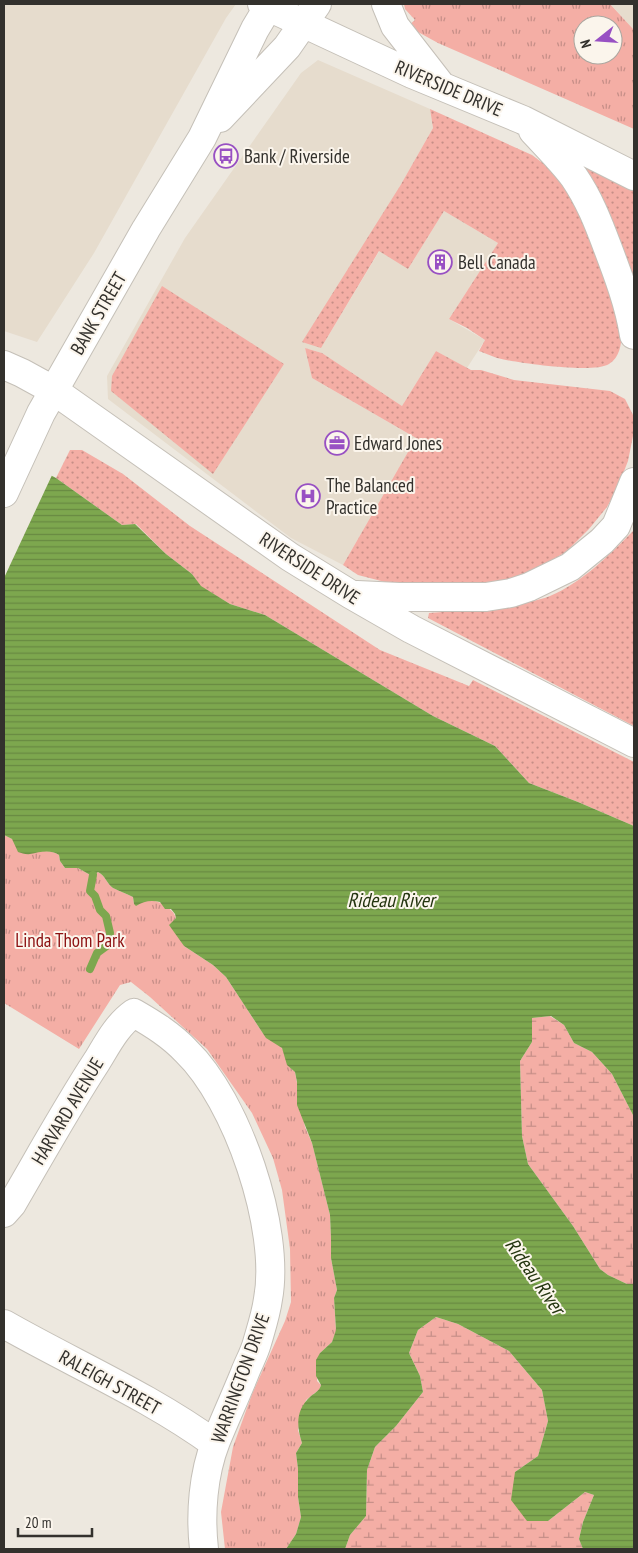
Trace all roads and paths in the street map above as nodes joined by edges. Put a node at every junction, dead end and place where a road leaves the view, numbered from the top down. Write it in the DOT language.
graph roads {
  1 [pos="386,4"];
  2 [pos="267,5"];
  3 [pos="311,14"];
  4 [pos="440,84"];
  5 [pos="523,120"];
  6 [pos="202,138"];
  7 [pos="634,176"];
  8 [pos="634,335"];
  9 [pos="4,365"];
  10 [pos="53,390"];
  11 [pos="634,482"];
  12 [pos="4,493"];
  13 [pos="350,594"];
  14 [pos="634,743"];
  15 [pos="134,1013"];
  16 [pos="4,1213"];
  17 [pos="4,1324"];
  18 [pos="215,1444"];
  19 [pos="204,1549"];
  1 -- 4 [label="main road"];
  2 -- 3 [label="main road, RIVERSIDE DRIVE"];
  2 -- 6 [label="main road, BANK STREET"];
  3 -- 4 [label="main road, RIVERSIDE DRIVE"];
  3 -- 6 [label="main road, BANK STREET"];
  4 -- 5 [label="main road, RIVERSIDE DRIVE"];
  5 -- 7 [label="main road, RIVERSIDE DRIVE"];
  5 -- 8 [label="main road"];
  6 -- 10 [label="main road, BANK STREET"];
  9 -- 10 [label="main road, RIVERSIDE DRIVE"];
  10 -- 12 [label="main road, BANK STREET"];
  10 -- 13 [label="main road, RIVERSIDE DRIVE"];
  11 -- 13 [label="main road"];
  13 -- 14 [label="main road, RIVERSIDE DRIVE"];
  15 -- 16 [label="main road, HARVARD AVENUE"];
  15 -- 18 [label="main road, WARRINGTON DRIVE"];
  17 -- 18 [label="main road, RALEIGH STREET"];
  18 -- 19 [label="main road, WARRINGTON DRIVE"];
}
